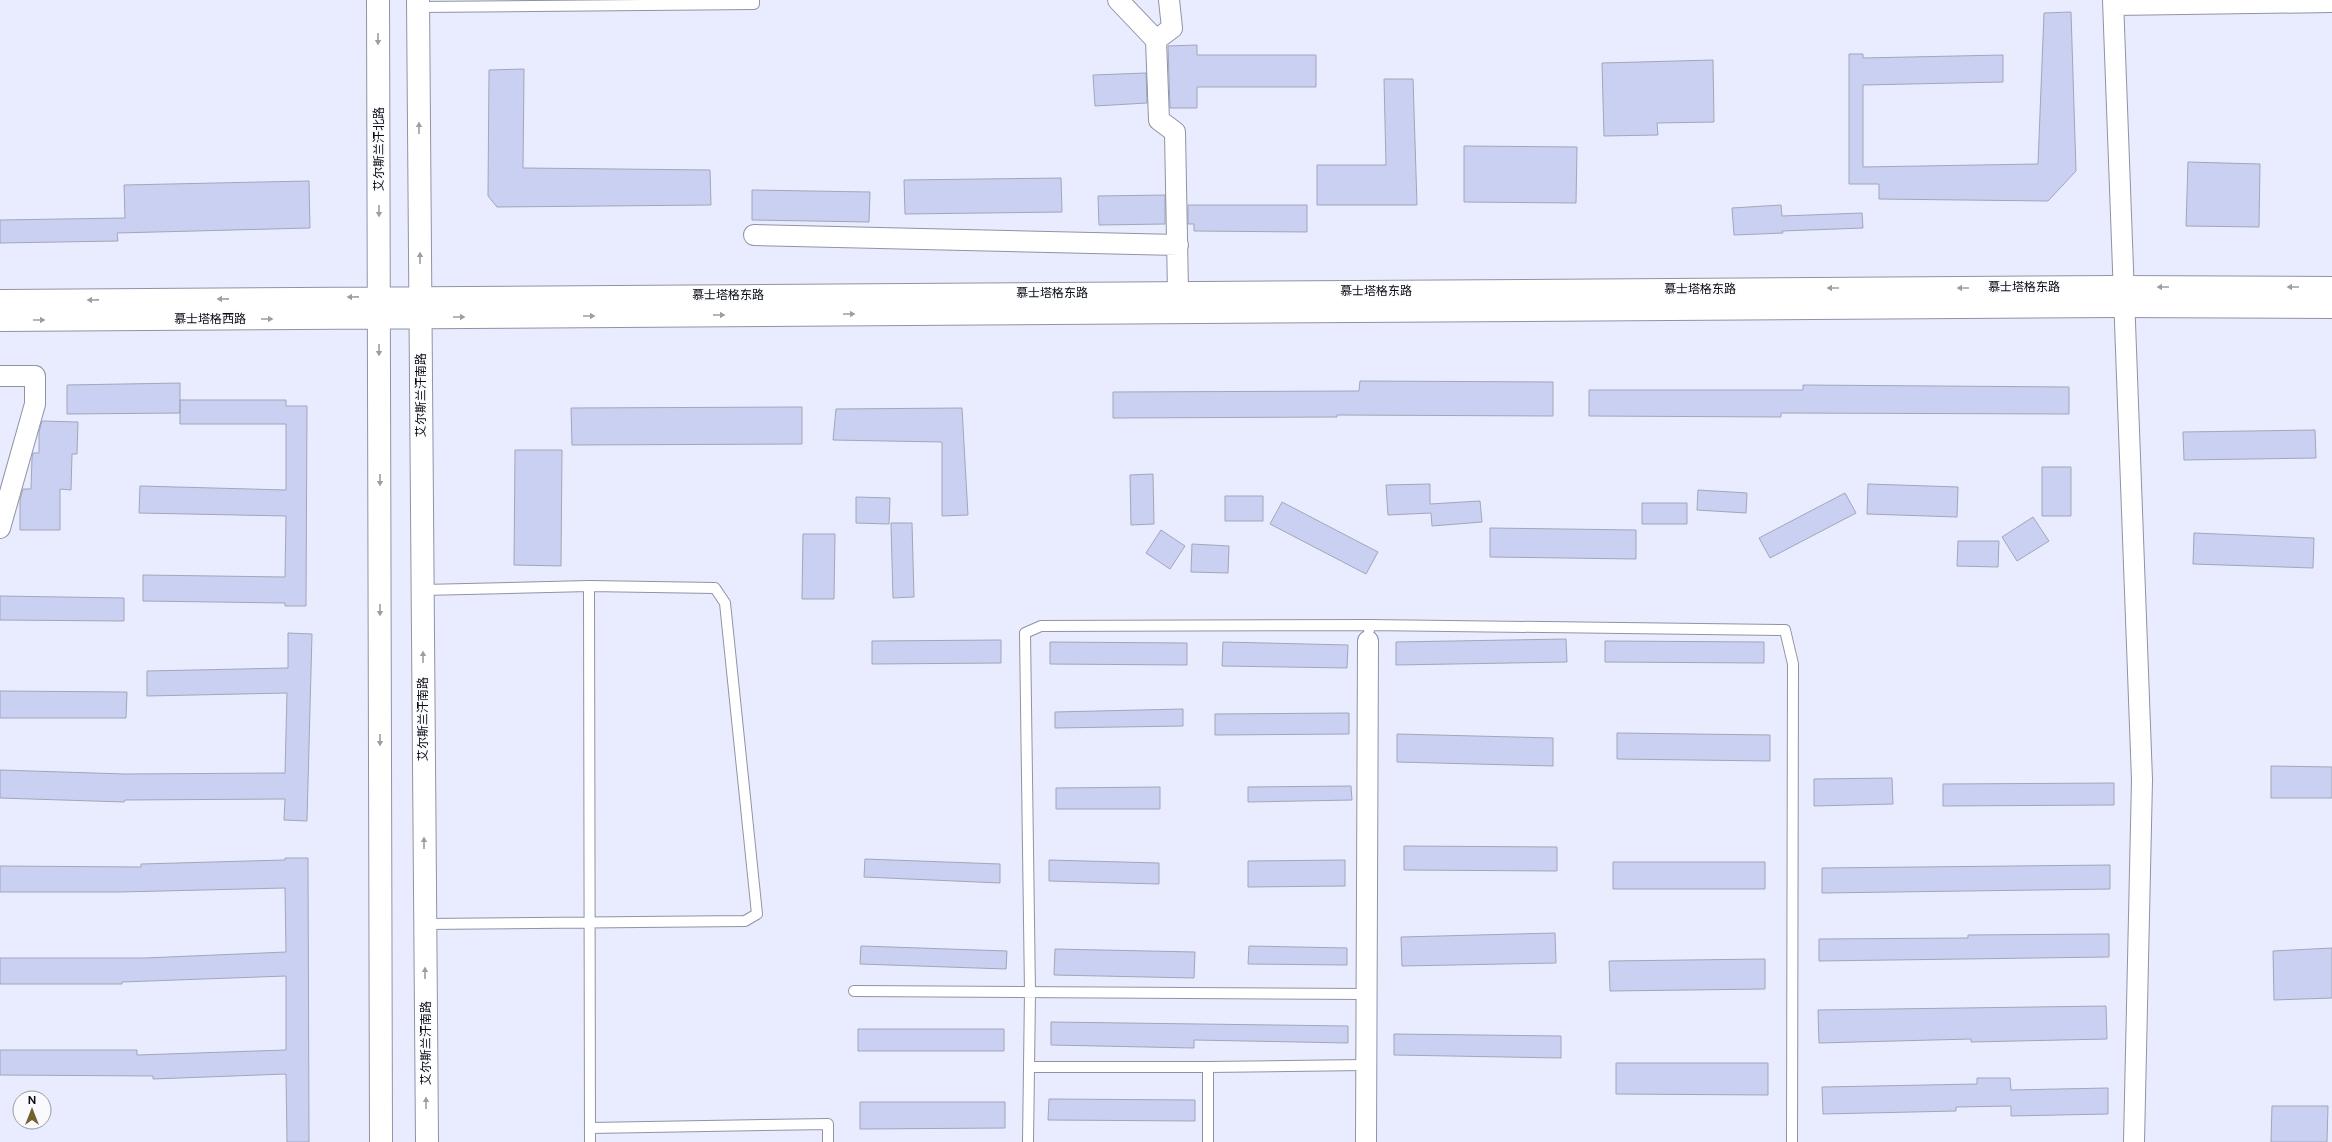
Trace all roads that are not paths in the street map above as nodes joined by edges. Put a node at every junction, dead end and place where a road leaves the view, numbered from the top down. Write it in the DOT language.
graph roads {
  1 [pos="378,0"];
  2 [pos="754,0"];
  3 [pos="1118,0"];
  4 [pos="1169,0"];
  5 [pos="2332,2"];
  6 [pos="418,3"];
  7 [pos="2114,3"];
  8 [pos="1156,40"];
  9 [pos="754,235"];
  10 [pos="1178,246"];
  11 [pos="2332,288"];
  12 [pos="1178,292"];
  13 [pos="2125,296"];
  14 [pos="0,301"];
  15 [pos="420,307"];
  16 [pos="2332,307"];
  17 [pos="379,308"];
  18 [pos="0,320"];
  19 [pos="0,376"];
  20 [pos="0,528"];
  21 [pos="589,586"];
  22 [pos="422,590"];
  23 [pos="1369,633"];
  24 [pos="590,923"];
  25 [pos="425,924"];
  26 [pos="854,992"];
  27 [pos="1030,992"];
  28 [pos="1365,994"];
  29 [pos="1365,1065"];
  30 [pos="1029,1067"];
  31 [pos="1208,1067"];
  32 [pos="590,1128"];
  33 [pos="381,1142"];
  34 [pos="427,1142"];
  35 [pos="590,1142"];
  36 [pos="828,1142"];
  37 [pos="1028,1142"];
  38 [pos="1208,1142"];
  39 [pos="1366,1142"];
  40 [pos="1792,1142"];
  41 [pos="2134,1142"];
  1 -- 17 [label="main road, 艾尔斯兰汗北路, one-way"];
  2 -- 6 [label="lane"];
  3 -- 8 [label="street"];
  4 -- 8 [label="street"];
  5 -- 7 [label="street"];
  15 -- 6 [label="main road, one-way"];
  7 -- 13 [label="street"];
  8 -- 10 [label="street"];
  9 -- 10 [label="street"];
  10 -- 12 [label="street"];
  11 -- 13 [label="main road, 慕士塔格东路, one-way"];
  13 -- 12 [label="main road, 慕士塔格东路, one-way"];
  12 -- 15 [label="main road, 慕士塔格东路"];
  15 -- 13 [label="main road, 慕士塔格东路, one-way"];
  13 -- 16 [label="main road, 慕士塔格东路"];
  13 -- 41 [label="street"];
  17 -- 14 [label="main road, 慕士塔格西路, one-way"];
  15 -- 17 [label="main road, 慕士塔格西路"];
  15 -- 22 [label="main road, 艾尔斯兰汗南路"];
  18 -- 17 [label="main road, 慕士塔格西路, one-way"];
  17 -- 33 [label="main road, one-way"];
  19 -- 20 [label="street"];
  21 -- 22 [label="lane"];
  21 -- 24 [label="lane"];
  21 -- 24 [label="lane"];
  25 -- 22 [label="main road, 艾尔斯兰汗南路, one-way"];
  23 -- 27 [label="lane"];
  23 -- 28 [label="street"];
  23 -- 40 [label="lane"];
  24 -- 25 [label="lane"];
  24 -- 32 [label="lane"];
  34 -- 25 [label="main road, 艾尔斯兰汗南路, one-way"];
  26 -- 27 [label="lane"];
  27 -- 28 [label="lane"];
  27 -- 30 [label="lane"];
  28 -- 29 [label="street"];
  29 -- 31 [label="lane"];
  29 -- 39 [label="street"];
  30 -- 31 [label="lane"];
  30 -- 37 [label="lane"];
  31 -- 38 [label="lane"];
  32 -- 35 [label="lane"];
  32 -- 36 [label="lane"];
}
